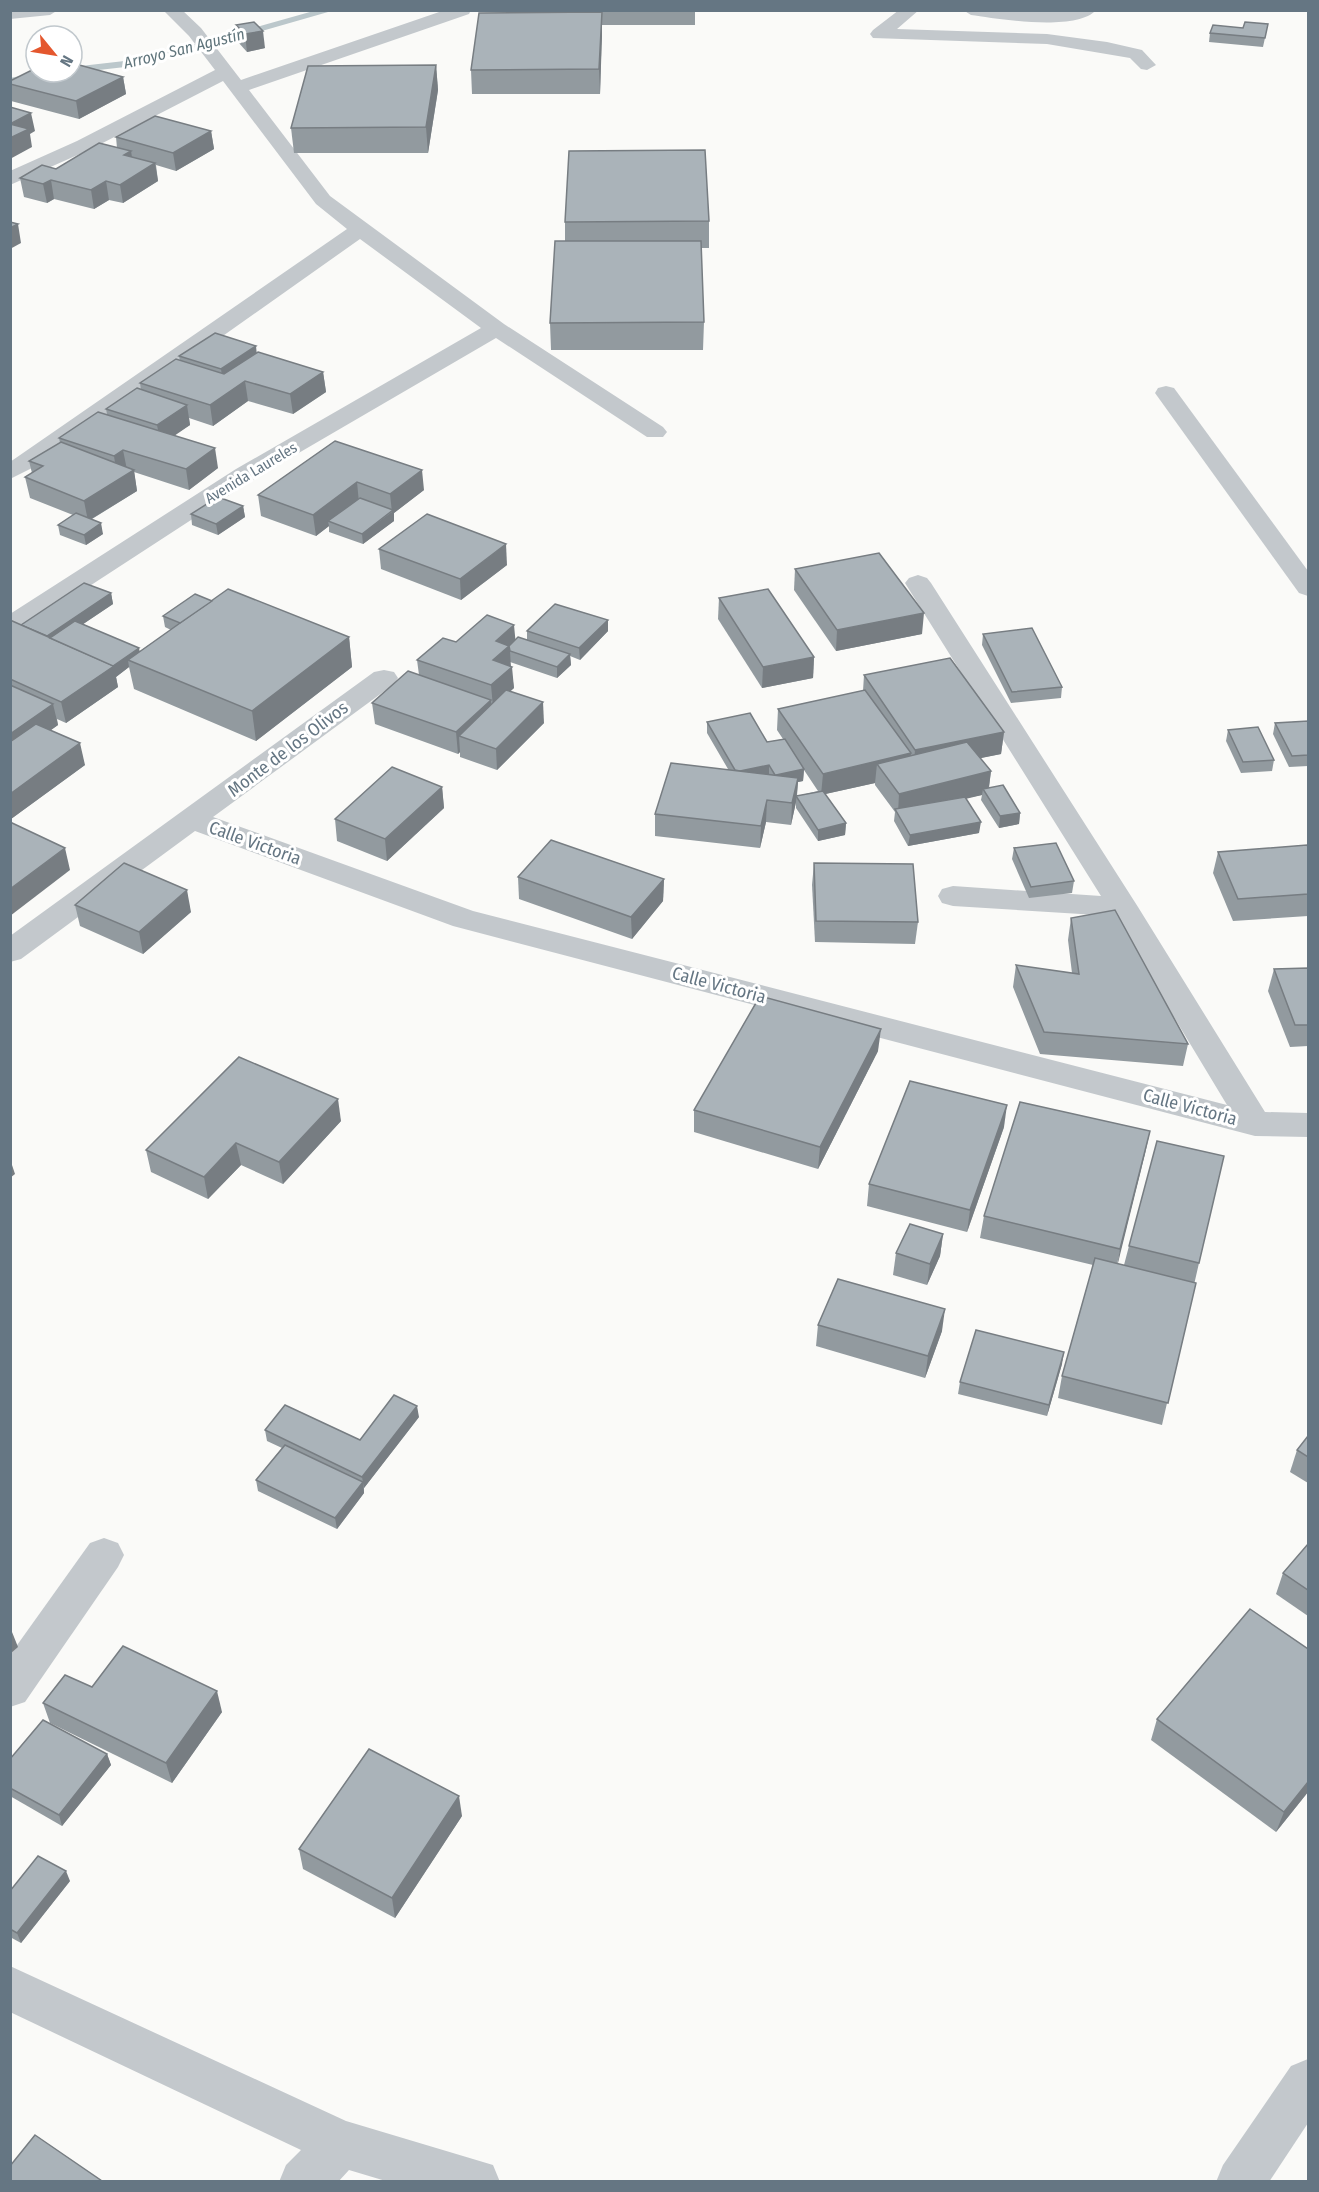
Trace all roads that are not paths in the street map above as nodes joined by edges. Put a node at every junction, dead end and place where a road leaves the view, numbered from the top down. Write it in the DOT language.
graph roads {
  1 [pos="50,10"];
  2 [pos="171,10"];
  3 [pos="463,10"];
  4 [pos="911,10"];
  5 [pos="971,10"];
  6 [pos="1088,10"];
  7 [pos="10,14"];
  8 [pos="1147,65"];
  9 [pos="231,80"];
  10 [pos="10,179"];
  11 [pos="360,229"];
  12 [pos="496,329"];
  13 [pos="1166,393"];
  14 [pos="655,432"];
  15 [pos="10,472"];
  16 [pos="918,582"];
  17 [pos="1308,588"];
  18 [pos="10,626"];
  19 [pos="384,678"];
  20 [pos="193,820"];
  21 [pos="953,896"];
  22 [pos="1123,907"];
  23 [pos="10,952"];
  24 [pos="1255,1124"];
  25 [pos="1308,1125"];
  26 [pos="104,1556"];
  27 [pos="10,1689"];
  28 [pos="10,1988"];
  29 [pos="1308,2083"];
  30 [pos="341,2144"];
  31 [pos="303,2181"];
  32 [pos="476,2181"];
  33 [pos="1240,2181"];
  1 -- 7 [label="street"];
  2 -- 9 [label="street"];
  3 -- 9 [label="street"];
  4 -- 8 [label="street"];
  5 -- 6 [label="street"];
  9 -- 10 [label="street"];
  9 -- 11 [label="street"];
  11 -- 12 [label="street"];
  11 -- 15 [label="street"];
  12 -- 14 [label="street"];
  12 -- 18 [label="street, Avenida Laureles"];
  13 -- 17 [label="street"];
  16 -- 22 [label="street"];
  19 -- 20 [label="street, Monte de los Olivos"];
  20 -- 23 [label="street, Monte de los Olivos"];
  20 -- 24 [label="street, Calle Victoria"];
  21 -- 22 [label="street"];
  22 -- 24 [label="street"];
  24 -- 25 [label="street, Calle Victoria"];
  26 -- 27 [label="street"];
  28 -- 30 [label="street"];
  29 -- 33 [label="street"];
  30 -- 31 [label="street"];
  30 -- 32 [label="street"];
}
